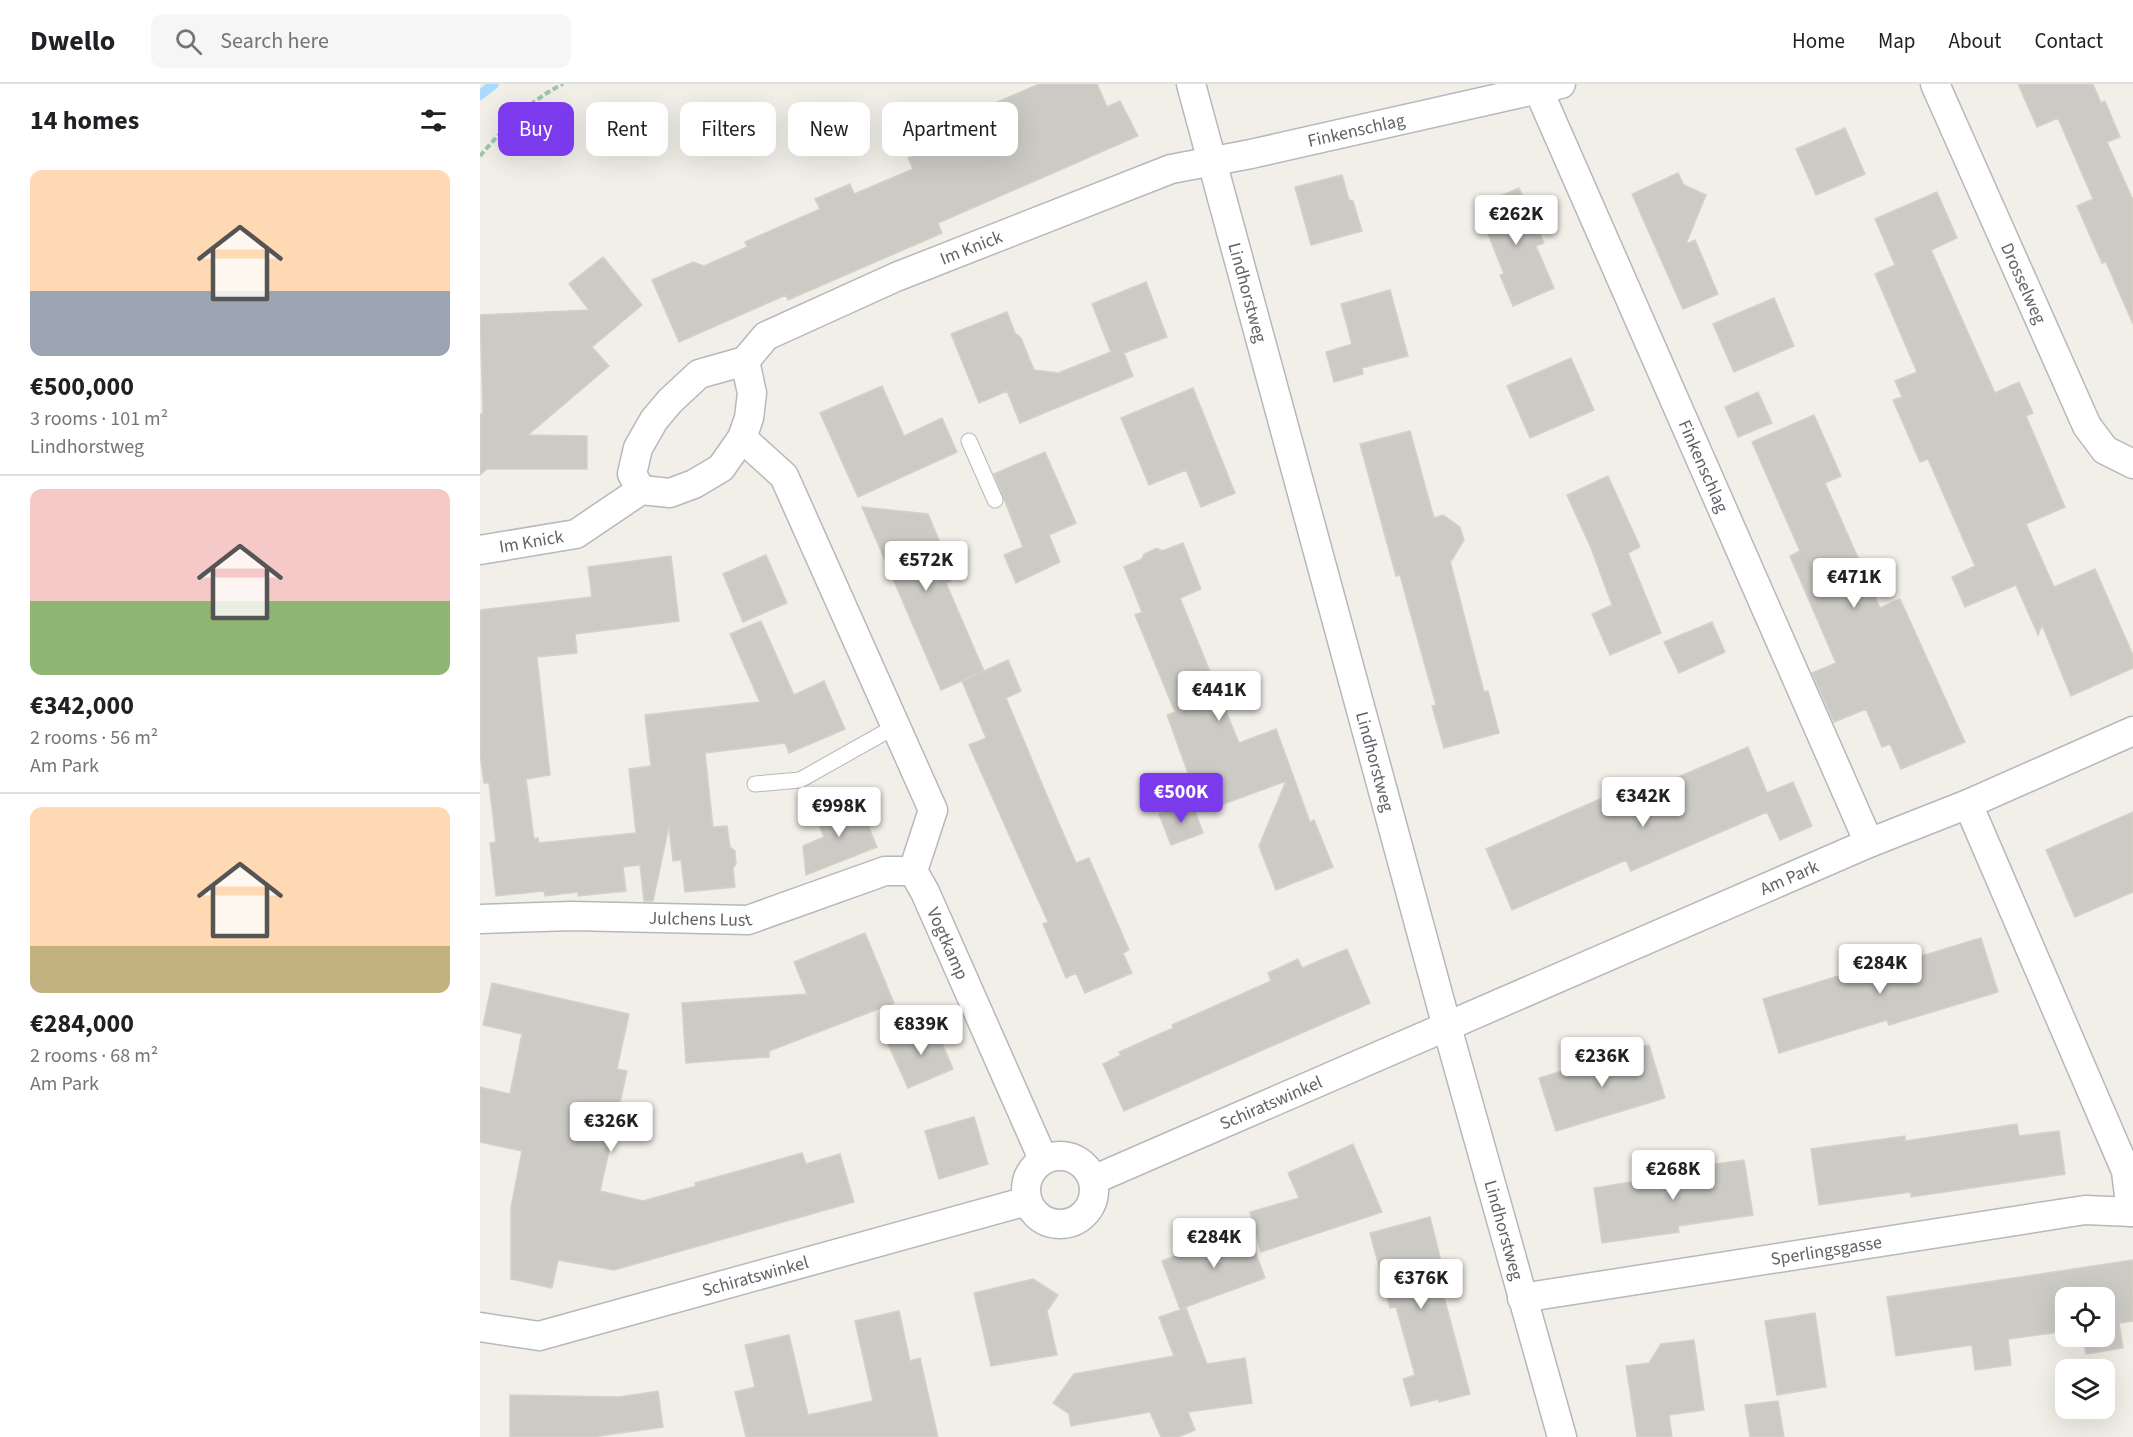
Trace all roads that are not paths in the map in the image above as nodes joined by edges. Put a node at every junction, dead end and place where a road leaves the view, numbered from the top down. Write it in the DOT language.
graph roads {
  1 [pos="1191,84"];
  2 [pos="1935,84"];
  3 [pos="1550,87"];
  4 [pos="1211,162"];
  5 [pos="745,361"];
  6 [pos="742,438"];
  7 [pos="969,441"];
  8 [pos="2133,464"];
  9 [pos="641,490"];
  10 [pos="995,500"];
  11 [pos="480,550"];
  12 [pos="896,726"];
  13 [pos="2133,731"];
  14 [pos="755,784"];
  15 [pos="1968,804"];
  16 [pos="1869,843"];
  17 [pos="913,871"];
  18 [pos="480,919"];
  19 [pos="1447,1027"];
  20 [pos="1043,1159"];
  21 [pos="1093,1180"];
  22 [pos="1027,1201"];
  23 [pos="2132,1212"];
  24 [pos="1522,1298"];
  25 [pos="480,1327"];
  26 [pos="1562,1437"];
  1 -- 4 [label="street, Lindhorstweg"];
  2 -- 8 [label="street, Drosselweg"];
  3 -- 4 [label="street, Finkenschlag"];
  3 -- 16 [label="street, Finkenschlag"];
  4 -- 5 [label="street, Im Knick"];
  4 -- 19 [label="street, Lindhorstweg"];
  5 -- 6 [label="street"];
  5 -- 9 [label="street"];
  6 -- 9 [label="street"];
  6 -- 12 [label="street"];
  7 -- 10 [label="lane"];
  9 -- 11 [label="street, Im Knick"];
  12 -- 14 [label="lane"];
  12 -- 17 [label="street"];
  13 -- 15 [label="street, Am Park"];
  15 -- 16 [label="street, Am Park"];
  15 -- 23 [label="street, Sperlingsgasse"];
  16 -- 19 [label="street, Am Park"];
  17 -- 18 [label="street, Julchens Lust"];
  17 -- 20 [label="street, Vogtkamp"];
  19 -- 21 [label="street, Schiratswinkel"];
  19 -- 24 [label="street, Lindhorstweg"];
  20 -- 21 [label="street"];
  20 -- 22 [label="street"];
  21 -- 22 [label="street"];
  22 -- 25 [label="street, Schiratswinkel"];
  23 -- 24 [label="street, Sperlingsgasse"];
  24 -- 26 [label="street, Lindhorstweg"];
}
